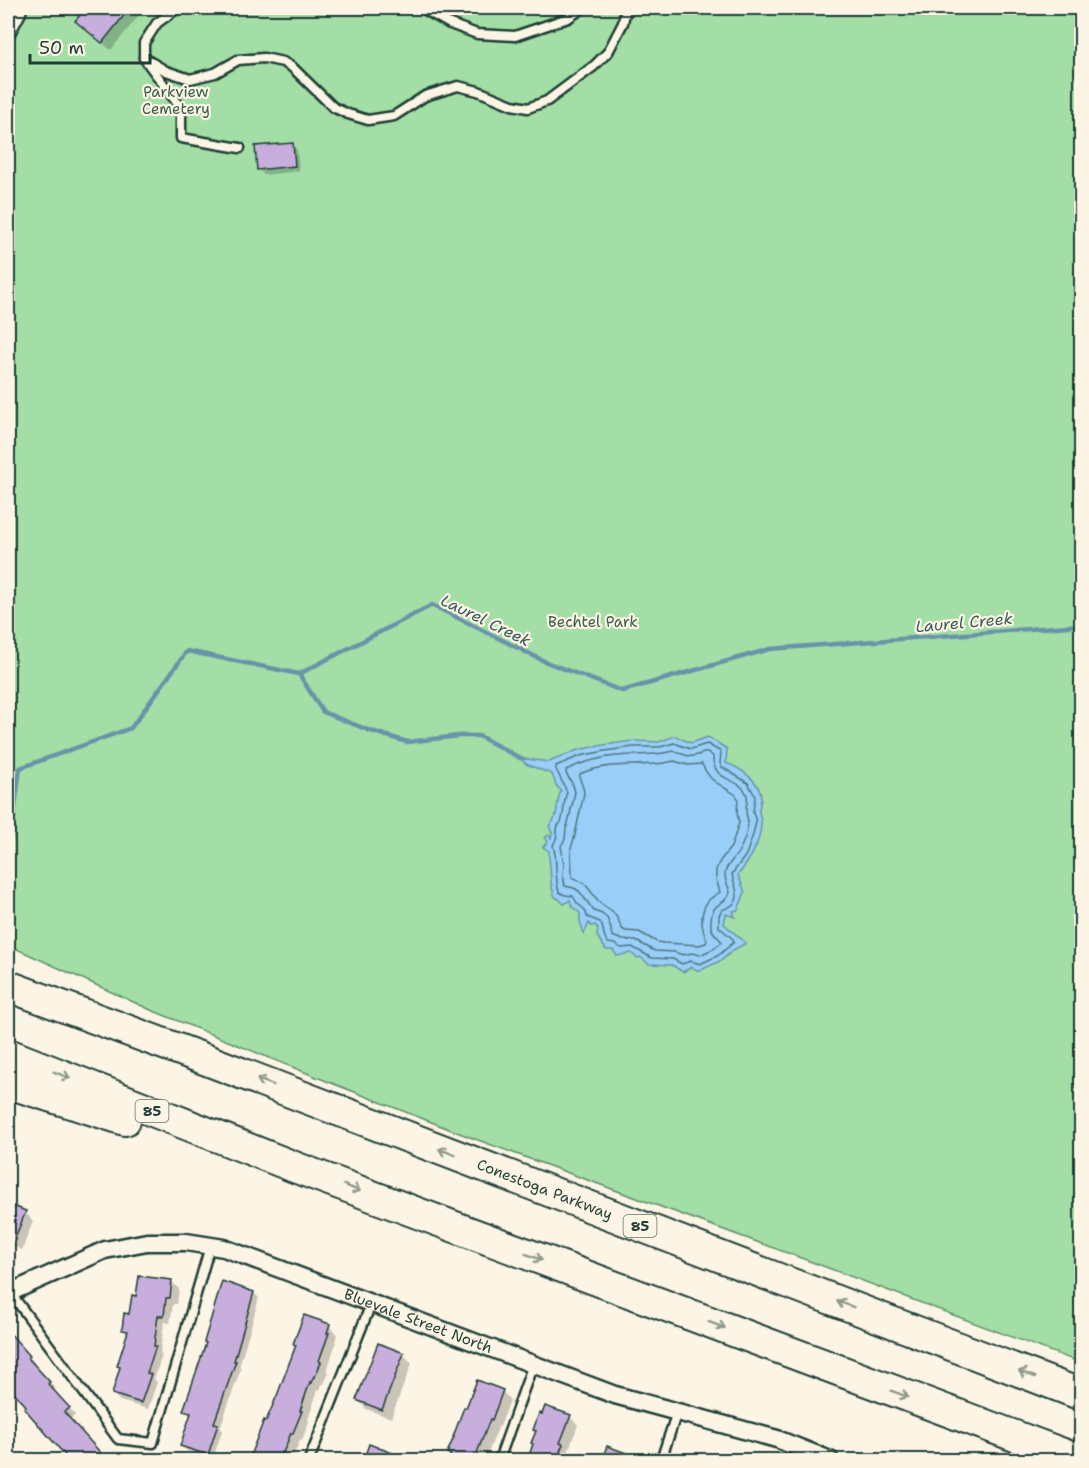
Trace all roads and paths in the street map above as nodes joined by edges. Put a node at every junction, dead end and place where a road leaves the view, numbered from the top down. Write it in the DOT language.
graph roads {
  1 [pos="22,8"];
  2 [pos="178,8"];
  3 [pos="422,8"];
  4 [pos="583,8"];
  5 [pos="626,8"];
  6 [pos="8,37"];
  7 [pos="144,58"];
  8 [pos="240,148"];
  9 [pos="8,964"];
  10 [pos="8,986"];
  11 [pos="8,1054"];
  12 [pos="199,1057"];
  13 [pos="8,1083"];
  14 [pos="297,1168"];
  15 [pos="210,1246"];
  16 [pos="9,1292"];
  17 [pos="371,1304"];
  18 [pos="533,1364"];
  19 [pos="1082,1395"];
  20 [pos="677,1412"];
  21 [pos="808,1456"];
  22 [pos="309,1461"];
  23 [pos="499,1461"];
  24 [pos="661,1461"];
  25 [pos="830,1461"];
  26 [pos="1079,1461"];
  1 -- 6 [label="lane"];
  2 -- 7 [label="lane"];
  3 -- 4 [label="lane"];
  5 -- 7 [label="lane"];
  7 -- 8 [label="lane"];
  9 -- 12 [label="highway"];
  10 -- 12 [label="highway, Conestoga Parkway / 85"];
  11 -- 14 [label="highway, 85, one-way"];
  19 -- 12 [label="highway, Conestoga Parkway / 85, one-way"];
  13 -- 14 [label="highway"];
  14 -- 26 [label="highway, 85, one-way"];
  15 -- 16 [label="street, Bluevale Street North"];
  15 -- 16 [label="lane"];
  15 -- 17 [label="street, Bluevale Street North"];
  17 -- 18 [label="street, Bluevale Street North"];
  17 -- 22 [label="lane"];
  18 -- 20 [label="street, Bluevale Street North"];
  18 -- 23 [label="lane"];
  20 -- 21 [label="street, Bluevale Street North"];
  20 -- 24 [label="lane"];
  21 -- 25 [label="street, Bluevale Street North"];
}
